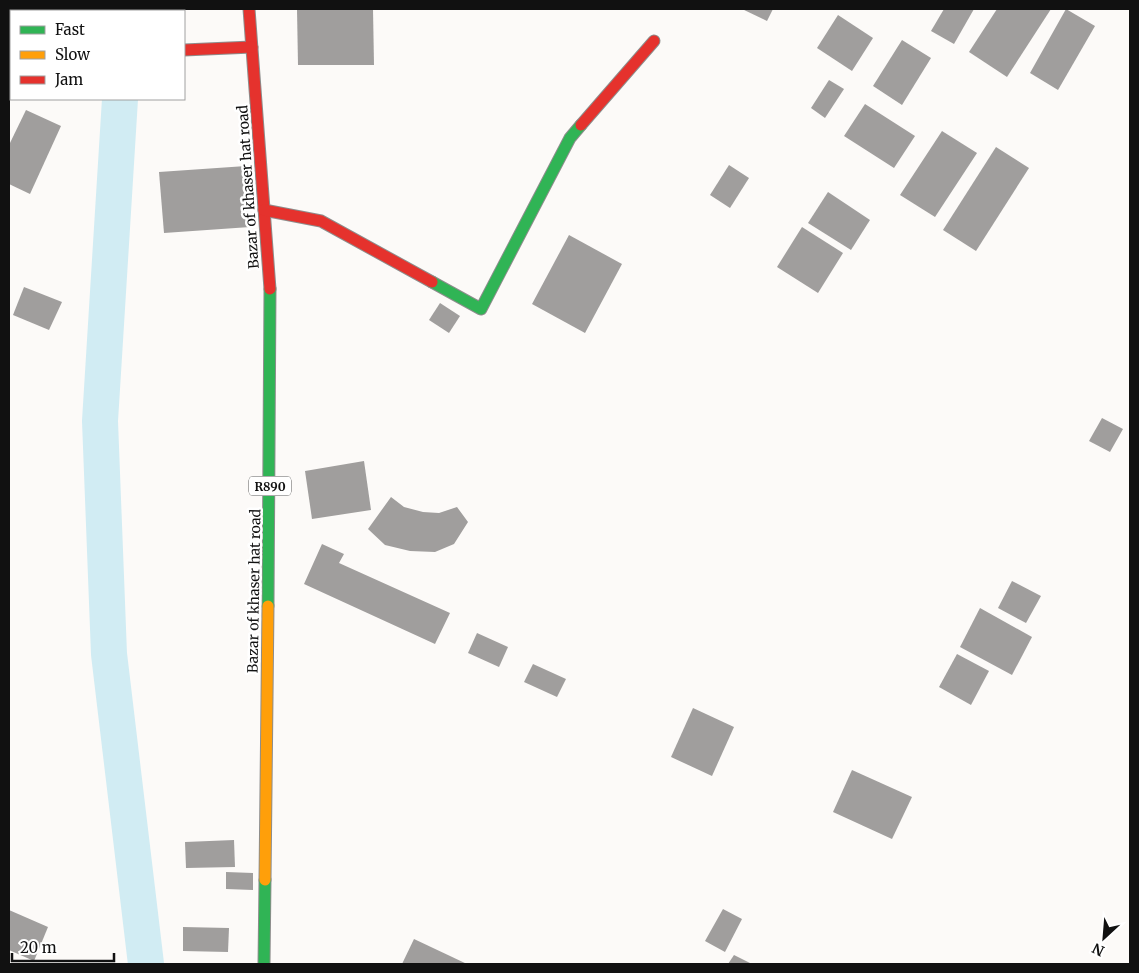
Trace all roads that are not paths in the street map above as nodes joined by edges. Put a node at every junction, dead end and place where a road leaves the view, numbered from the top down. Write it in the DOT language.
graph roads {
  1 [pos="249,9"];
  2 [pos="654,41"];
  3 [pos="252,47"];
  4 [pos="190,50"];
  5 [pos="264,210"];
  6 [pos="264,964"];
  1 -- 3 [label="main road, Bazar of khaser hat road / R890"];
  2 -- 5 [label="main road"];
  3 -- 4 [label="main road"];
  3 -- 5 [label="main road, Bazar of khaser hat road / R890"];
  5 -- 6 [label="main road, Bazar of khaser hat road / R890"];
}
